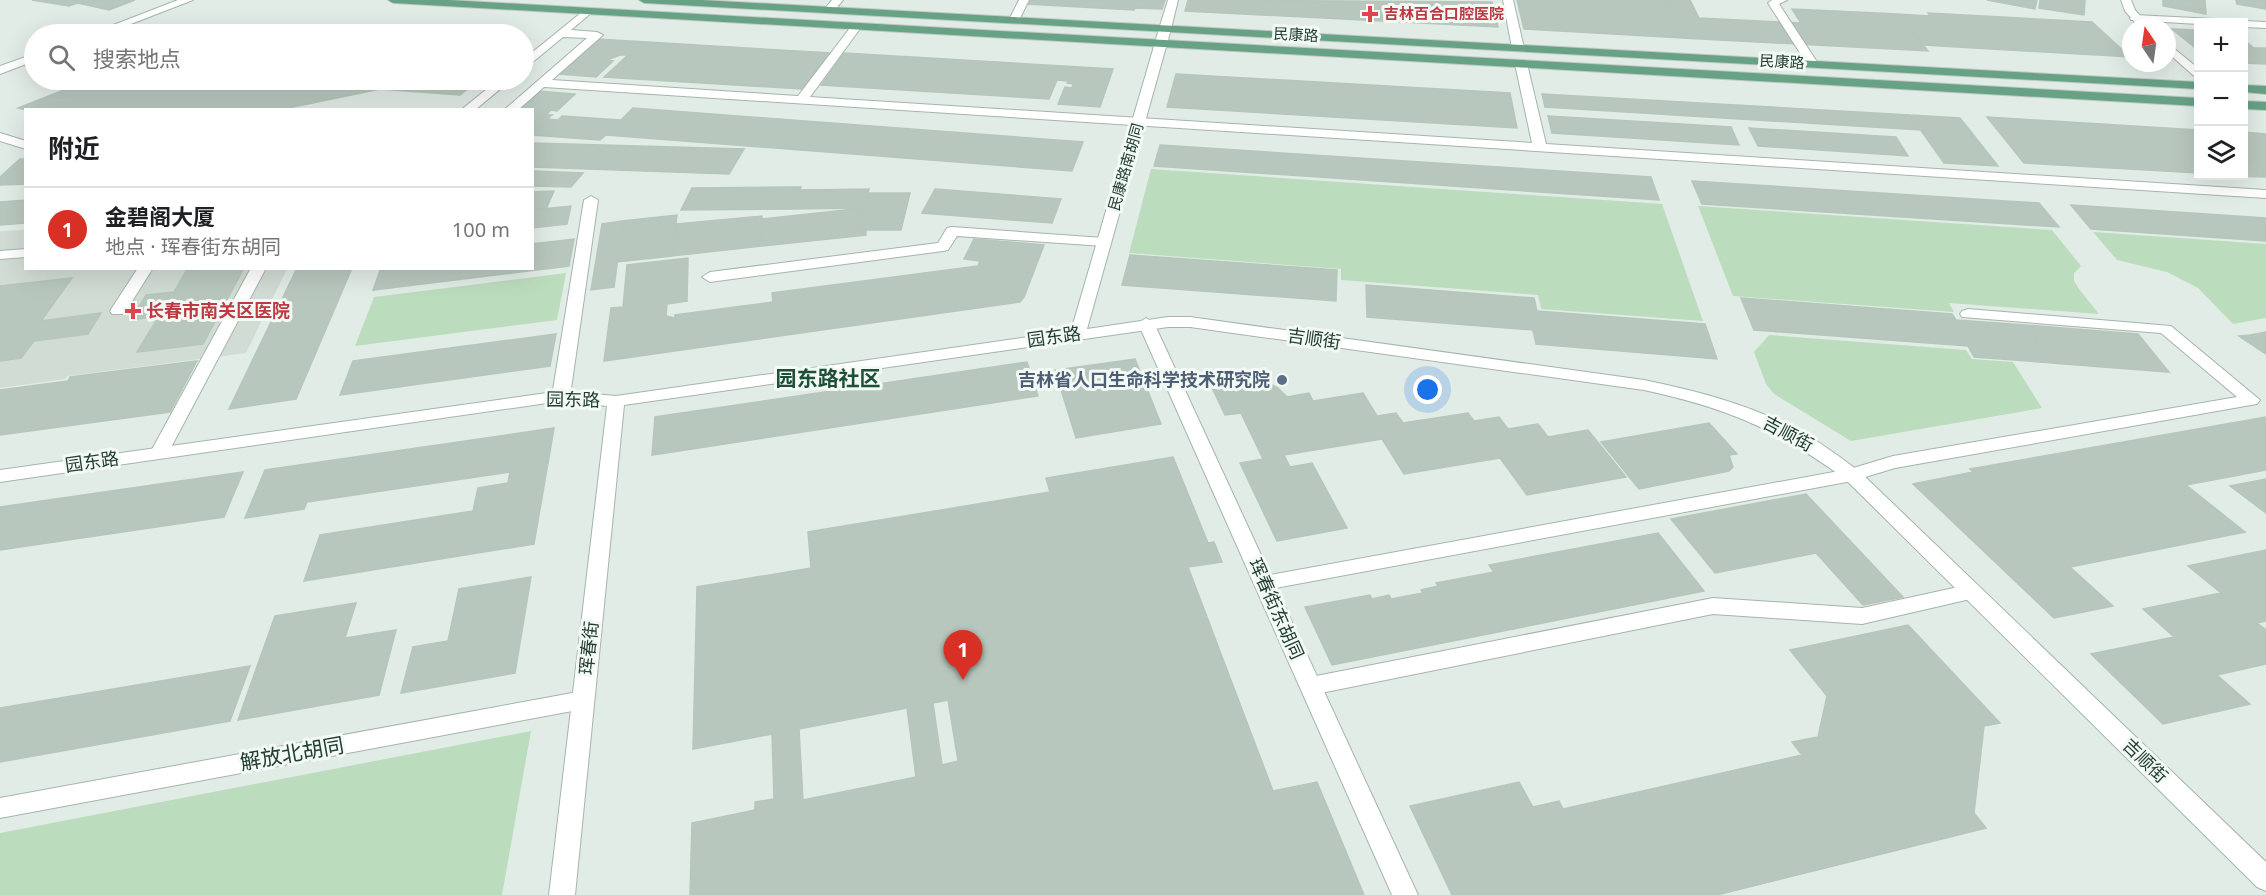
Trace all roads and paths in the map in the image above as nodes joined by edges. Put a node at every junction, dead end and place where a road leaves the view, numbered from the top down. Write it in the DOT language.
graph roads {
  1 [pos="188,0"];
  2 [pos="393,0"];
  3 [pos="644,0"];
  4 [pos="838,0"];
  5 [pos="1024,0"];
  6 [pos="1173,0"];
  7 [pos="1508,0"];
  8 [pos="1782,0"];
  9 [pos="2126,0"];
  10 [pos="830,10"];
  11 [pos="587,11"];
  12 [pos="2135,18"];
  13 [pos="2176,20"];
  14 [pos="1014,21"];
  15 [pos="2194,21"];
  16 [pos="123,24"];
  17 [pos="2248,24"];
  18 [pos="2266,25"];
  19 [pos="857,26"];
  20 [pos="1165,29"];
  21 [pos="560,33"];
  22 [pos="1160,43"];
  23 [pos="1518,48"];
  24 [pos="2176,54"];
  25 [pos="534,55"];
  26 [pos="24,61"];
  27 [pos="1521,64"];
  28 [pos="1813,65"];
  29 [pos="0,70"];
  30 [pos="2197,72"];
  31 [pos="541,83"];
  32 [pos="2194,86"];
  33 [pos="534,89"];
  34 [pos="2248,89"];
  35 [pos="493,90"];
  36 [pos="533,90"];
  37 [pos="2266,90"];
  38 [pos="801,100"];
  39 [pos="2194,102"];
  40 [pos="2248,105"];
  41 [pos="2266,106"];
  42 [pos="470,108"];
  43 [pos="512,108"];
  44 [pos="1138,122"];
  45 [pos="0,137"];
  46 [pos="24,144"];
  47 [pos="1540,148"];
  48 [pos="2266,195"];
  49 [pos="591,200"];
  50 [pos="1104,242"];
  51 [pos="24,253"];
  52 [pos="0,255"];
  53 [pos="145,270"];
  54 [pos="258,270"];
  55 [pos="710,277"];
  56 [pos="118,311"];
  57 [pos="1968,314"];
  58 [pos="1146,323"];
  59 [pos="1078,333"];
  60 [pos="561,396"];
  61 [pos="616,401"];
  62 [pos="159,453"];
  63 [pos="1852,475"];
  64 [pos="0,476"];
  65 [pos="1264,583"];
  66 [pos="1972,592"];
  67 [pos="1311,686"];
  68 [pos="583,700"];
  69 [pos="0,808"];
  70 [pos="2266,879"];
  71 [pos="562,895"];
  72 [pos="1405,895"];
  1 -- 16 [label="street"];
  2 -- 11 [label="main road, 民康路"];
  3 -- 10 [label="main road, 民康路"];
  4 -- 10 [label="street"];
  5 -- 14 [label="street"];
  6 -- 20 [label="street, 民康路南胡同"];
  7 -- 23 [label="street"];
  8 -- 28 [label="street"];
  9 -- 12 [label="street"];
  10 -- 14 [label="main road, 民康路"];
  11 -- 19 [label="main road, 民康路"];
  11 -- 21 [label="street"];
  13 -- 15 [label="street"];
  14 -- 20 [label="main road, 民康路"];
  17 -- 18 [label="street"];
  19 -- 22 [label="main road, 民康路"];
  19 -- 38 [label="street"];
  20 -- 22 [label="street, 民康路南胡同"];
  20 -- 23 [label="main road, 民康路"];
  21 -- 25 [label="street"];
  21 -- 31 [label="street"];
  22 -- 27 [label="main road, 民康路"];
  22 -- 44 [label="street, 民康路南胡同"];
  23 -- 28 [label="main road, 民康路"];
  24 -- 30 [label="street"];
  26 -- 29 [label="street"];
  27 -- 39 [label="main road, 民康路"];
  27 -- 47 [label="street"];
  28 -- 32 [label="main road, 民康路"];
  31 -- 33 [label="street"];
  31 -- 38 [label="street"];
  34 -- 37 [label="main road"];
  35 -- 42 [label="street"];
  36 -- 43 [label="street"];
  38 -- 44 [label="street"];
  40 -- 41 [label="main road"];
  44 -- 47 [label="street"];
  44 -- 50 [label="street, 民康路南胡同"];
  45 -- 46 [label="street"];
  47 -- 48 [label="street"];
  49 -- 60 [label="street"];
  50 -- 55 [label="street"];
  50 -- 59 [label="street, 民康路南胡同"];
  51 -- 52 [label="street"];
  53 -- 56 [label="street"];
  54 -- 62 [label="street"];
  57 -- 63 [label="street"];
  58 -- 59 [label="street, 园东路"];
  58 -- 63 [label="street, 吉顺街"];
  58 -- 65 [label="street, 珲春街东胡同"];
  59 -- 61 [label="street, 园东路"];
  60 -- 61 [label="street, 园东路"];
  60 -- 62 [label="street, 园东路"];
  61 -- 68 [label="street, 珲春街"];
  62 -- 64 [label="street, 园东路"];
  63 -- 65 [label="street"];
  63 -- 66 [label="street, 吉顺街"];
  65 -- 67 [label="street, 珲春街东胡同"];
  66 -- 67 [label="street"];
  66 -- 70 [label="street, 吉顺街"];
  67 -- 72 [label="street, 珲春街东胡同"];
  68 -- 69 [label="street, 解放北胡同"];
  68 -- 71 [label="street, 珲春街"];
}
